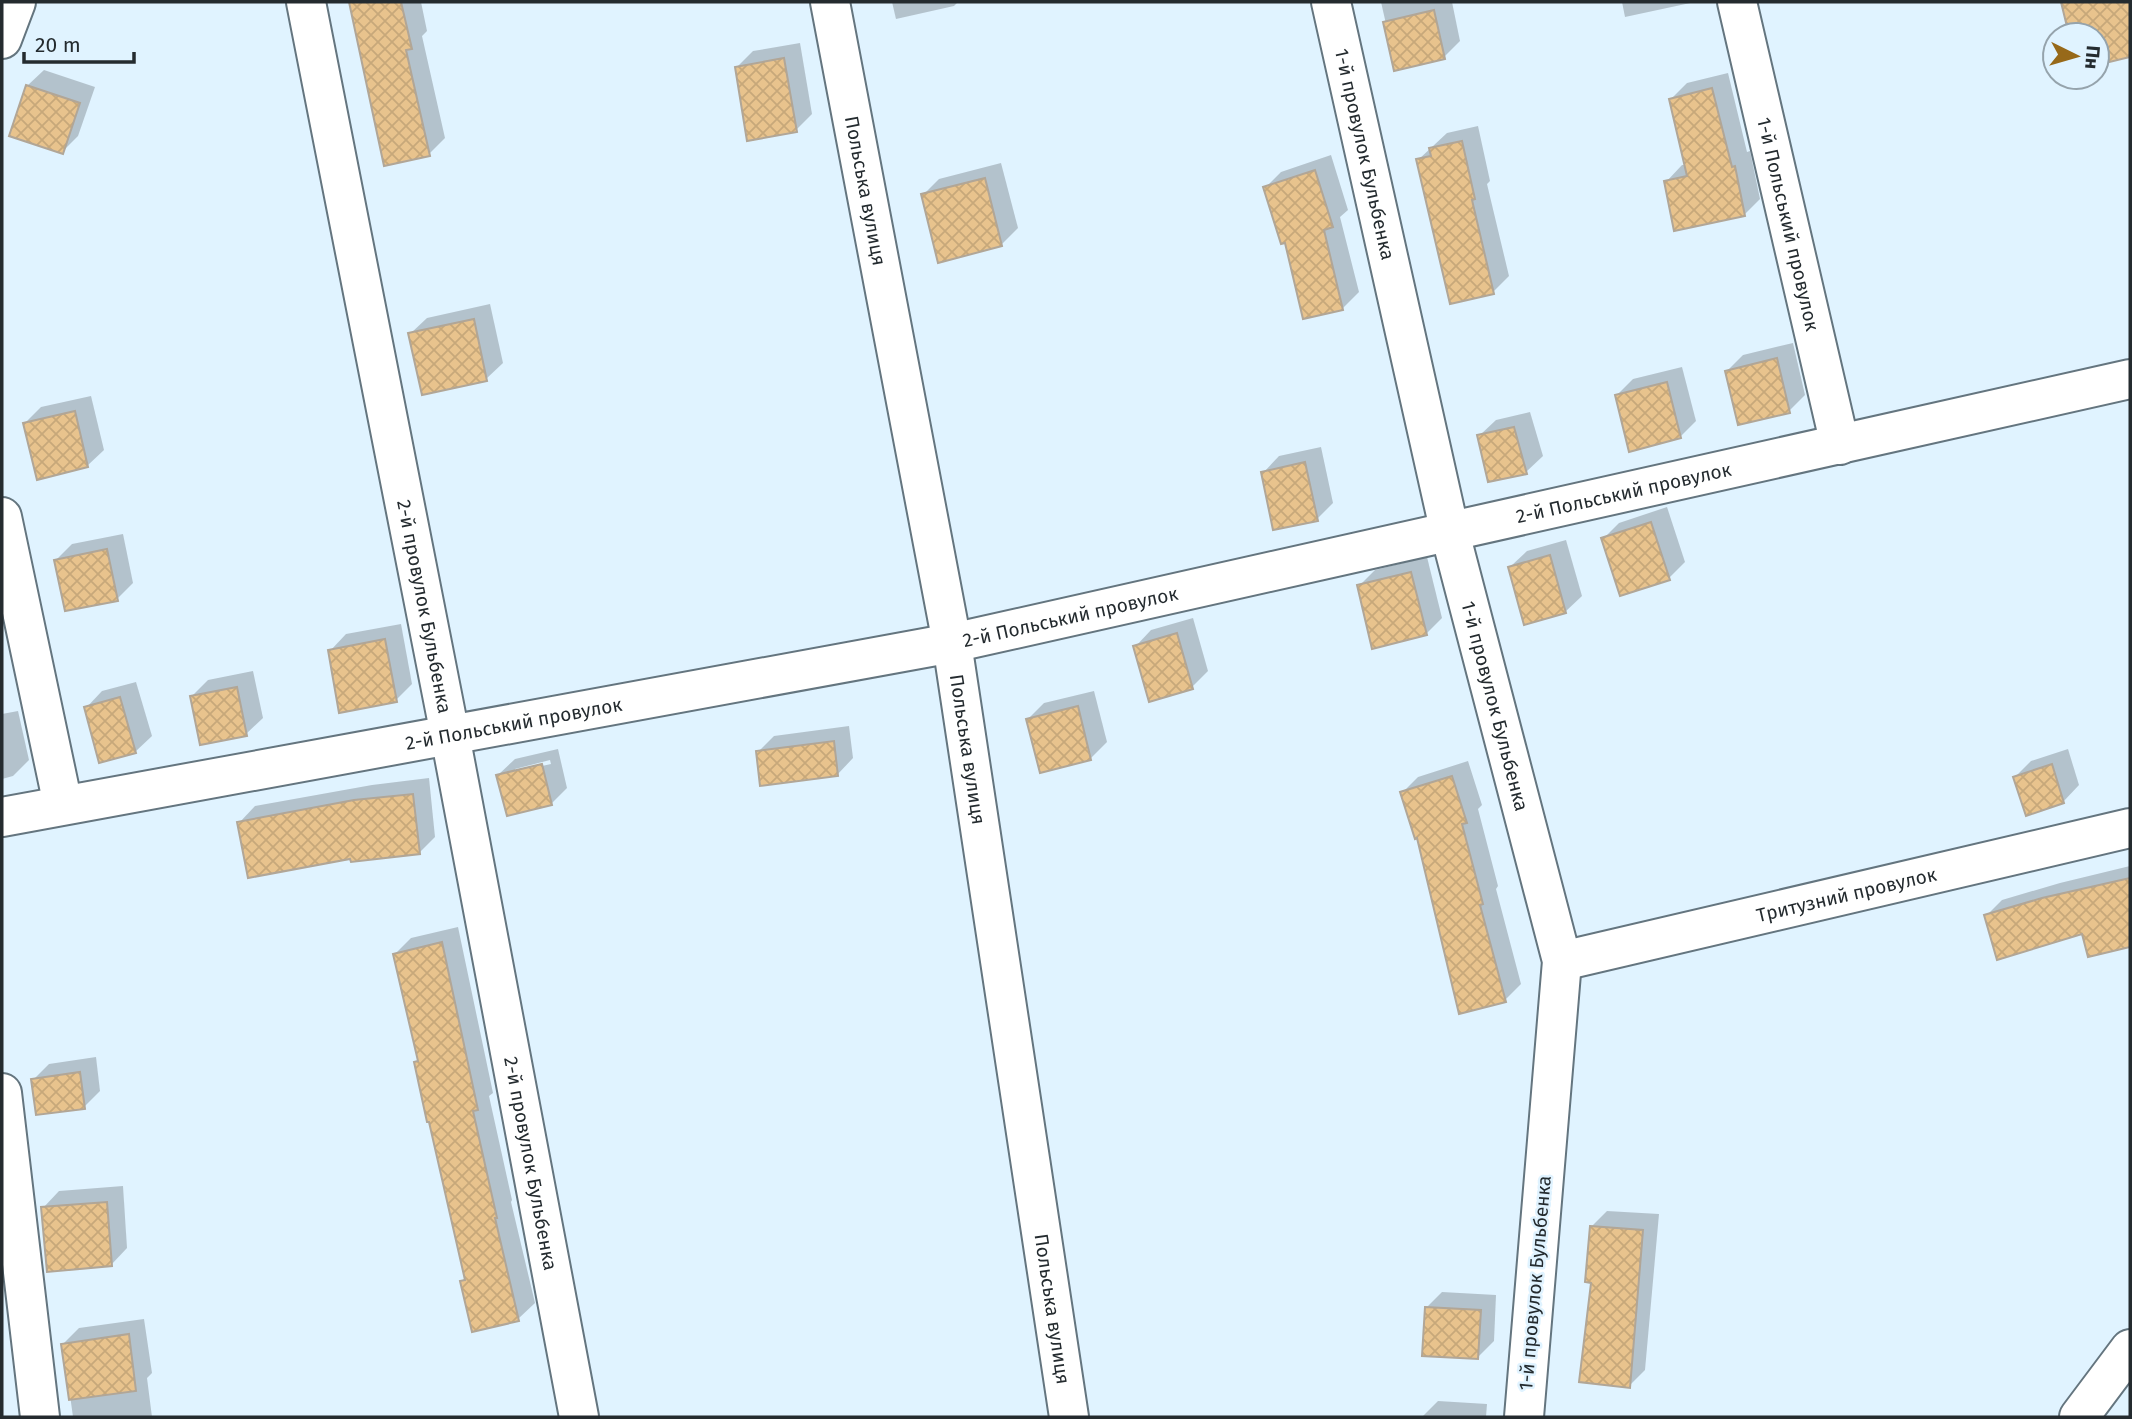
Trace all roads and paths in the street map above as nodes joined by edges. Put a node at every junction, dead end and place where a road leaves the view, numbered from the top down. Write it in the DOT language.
graph roads {
  1 [pos="16,2"];
  2 [pos="306,2"];
  3 [pos="830,2"];
  4 [pos="1331,2"];
  5 [pos="1737,2"];
  6 [pos="2,39"];
  7 [pos="2130,379"];
  8 [pos="1840,445"];
  9 [pos="2,517"];
  10 [pos="1451,533"];
  11 [pos="952,643"];
  12 [pos="450,734"];
  13 [pos="63,805"];
  14 [pos="2,817"];
  15 [pos="2130,828"];
  16 [pos="1562,961"];
  17 [pos="2,1093"];
  18 [pos="2130,1349"];
  19 [pos="40,1417"];
  20 [pos="579,1417"];
  21 [pos="1069,1417"];
  22 [pos="1524,1417"];
  23 [pos="2079,1417"];
  1 -- 6 [label="street"];
  2 -- 12 [label="street, 2-й провулок Бульбенка"];
  3 -- 11 [label="street, Польська вулиця"];
  4 -- 10 [label="street, 1-й провулок Бульбенка"];
  5 -- 8 [label="street, 1-й Польський провулок"];
  7 -- 8 [label="street, 2-й Польський провулок"];
  8 -- 10 [label="street, 2-й Польський провулок"];
  9 -- 13 [label="street"];
  10 -- 11 [label="street, 2-й Польський провулок"];
  10 -- 16 [label="street, 1-й провулок Бульбенка"];
  11 -- 12 [label="street, 2-й Польський провулок"];
  11 -- 21 [label="street, Польська вулиця"];
  12 -- 13 [label="street, 2-й Польський провулок"];
  12 -- 20 [label="street, 2-й провулок Бульбенка"];
  13 -- 14 [label="street, 2-й Польський провулок"];
  15 -- 16 [label="street, Тритузний провулок"];
  16 -- 22 [label="street, 1-й провулок Бульбенка"];
  17 -- 19 [label="street"];
  18 -- 23 [label="street"];
}
